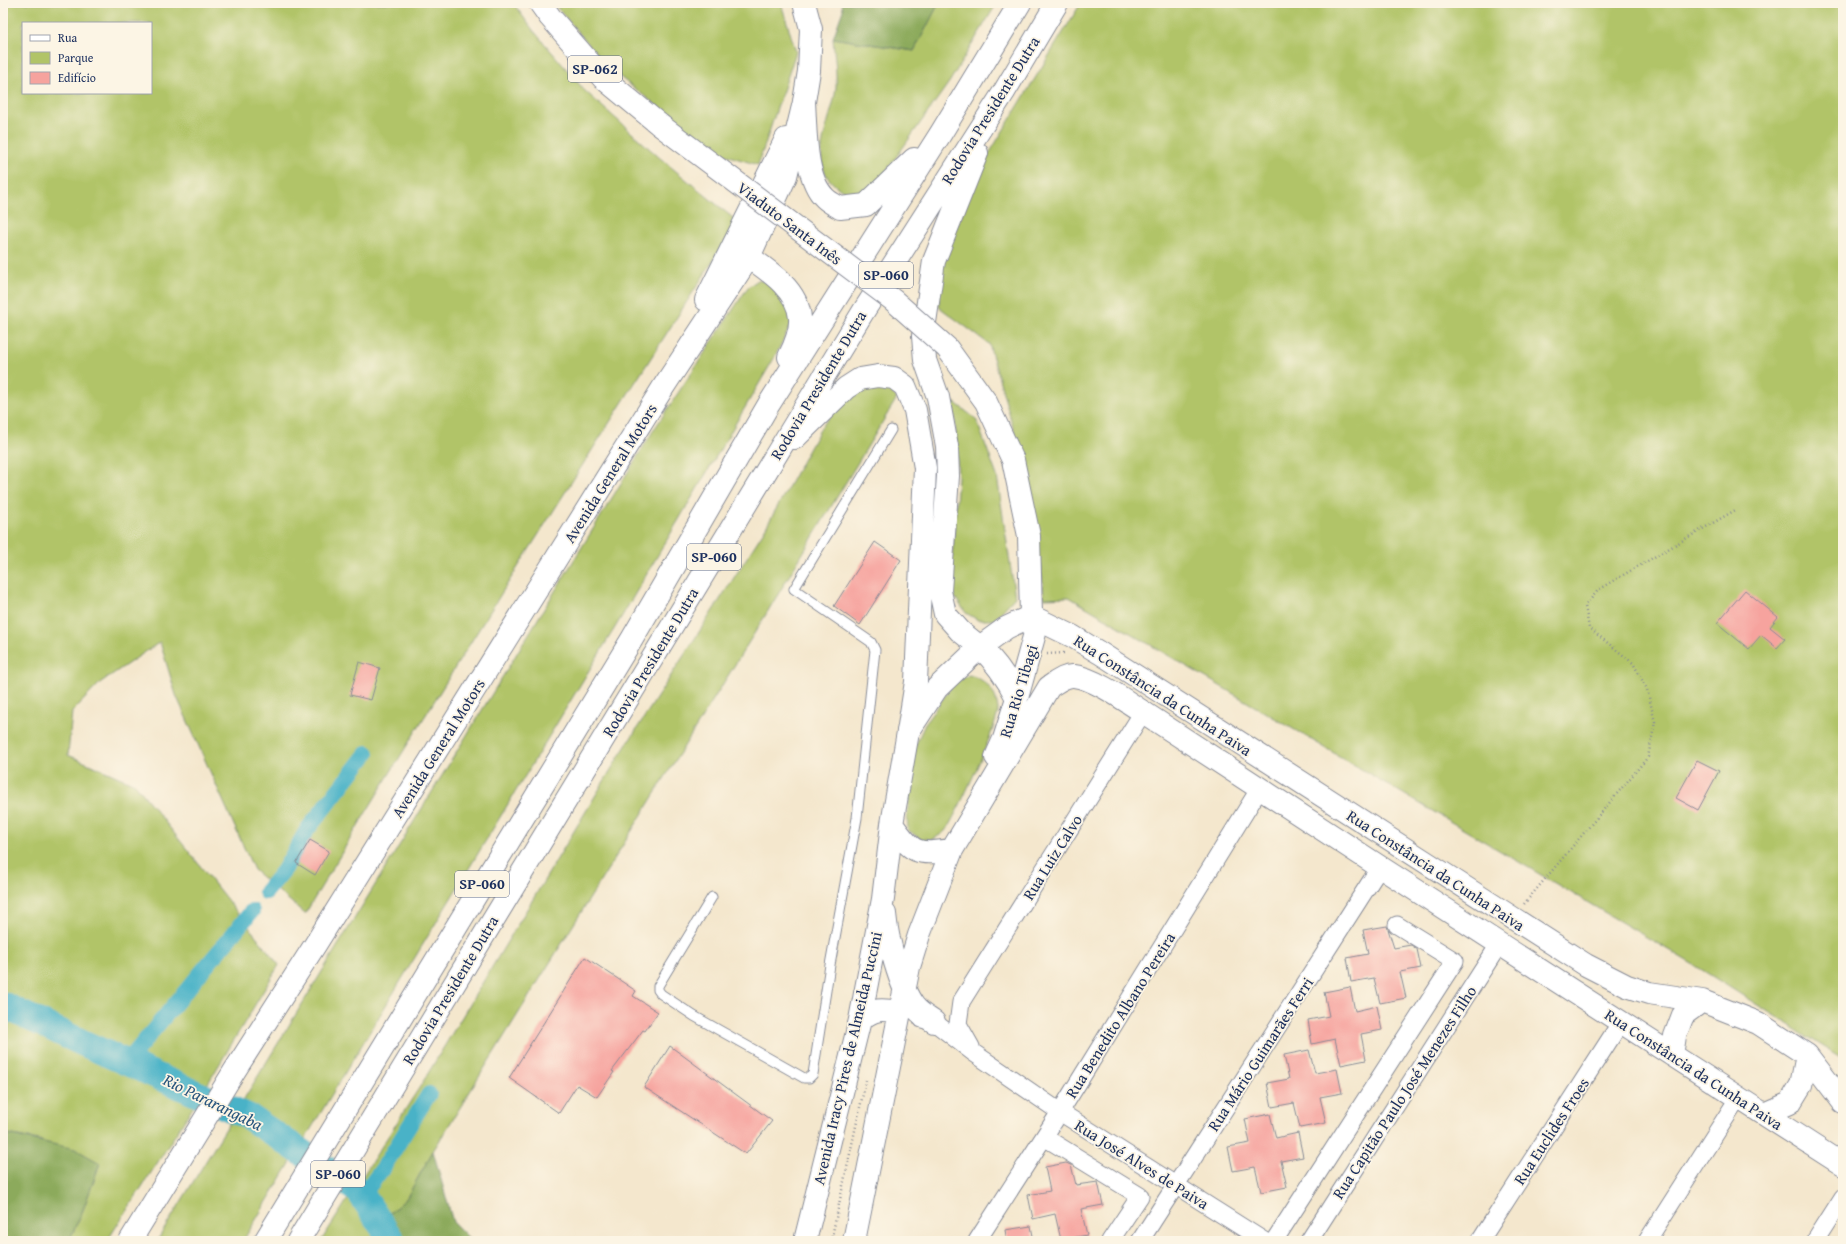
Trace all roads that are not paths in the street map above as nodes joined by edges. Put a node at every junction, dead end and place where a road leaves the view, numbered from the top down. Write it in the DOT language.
graph roads {
  1 [pos="540,3"];
  2 [pos="804,3"];
  3 [pos="1020,3"];
  4 [pos="1057,3"];
  5 [pos="1004,92"];
  6 [pos="804,102"];
  7 [pos="941,133"];
  8 [pos="745,222"];
  9 [pos="749,257"];
  10 [pos="664,386"];
  11 [pos="769,404"];
  12 [pos="891,430"];
  13 [pos="1013,460"];
  14 [pos="772,462"];
  15 [pos="1031,616"];
  16 [pos="980,646"];
  17 [pos="1017,698"];
  18 [pos="1143,712"];
  19 [pos="908,732"];
  20 [pos="1260,788"];
  21 [pos="969,821"];
  22 [pos="892,824"];
  23 [pos="952,850"];
  24 [pos="1380,867"];
  25 [pos="712,897"];
  26 [pos="883,899"];
  27 [pos="1397,925"];
  28 [pos="1500,943"];
  29 [pos="909,967"];
  30 [pos="905,989"];
  31 [pos="1702,1001"];
  32 [pos="900,1012"];
  33 [pos="860,1020"];
  34 [pos="934,1022"];
  35 [pos="1621,1022"];
  36 [pos="974,1053"];
  37 [pos="1672,1055"];
  38 [pos="1806,1055"];
  39 [pos="1739,1097"];
  40 [pos="1843,1102"];
  41 [pos="1060,1112"];
  42 [pos="1765,1114"];
  43 [pos="1044,1137"];
  44 [pos="1843,1165"];
  45 [pos="1176,1185"];
  46 [pos="1843,1197"];
  47 [pos="130,1241"];
  48 [pos="265,1241"];
  49 [pos="298,1241"];
  50 [pos="805,1241"];
  51 [pos="854,1241"];
  52 [pos="977,1241"];
  53 [pos="1110,1241"];
  54 [pos="1140,1241"];
  55 [pos="1264,1241"];
  56 [pos="1274,1241"];
  57 [pos="1309,1241"];
  58 [pos="1480,1241"];
  59 [pos="1647,1241"];
  60 [pos="1815,1241"];
  1 -- 13 [label="main road, Viaduto Santa Inês / SP-062, bridge"];
  2 -- 6 [label="main road"];
  3 -- 7 [label="main road, Rodovia Presidente Dutra / SP-060"];
  4 -- 5 [label="main road, Rodovia Presidente Dutra / SP-060"];
  5 -- 14 [label="main road, Rodovia Presidente Dutra / SP-060"];
  5 -- 16 [label="main road"];
  6 -- 7 [label="main road"];
  6 -- 8 [label="main road"];
  6 -- 9 [label="main road, Avenida General Motors"];
  7 -- 11 [label="main road, Rodovia Presidente Dutra / SP-060"];
  8 -- 9 [label="main road"];
  8 -- 10 [label="main road"];
  9 -- 10 [label="main road, Avenida General Motors"];
  9 -- 11 [label="main road"];
  10 -- 47 [label="main road, Avenida General Motors"];
  11 -- 48 [label="main road, Rodovia Presidente Dutra / SP-060"];
  12 -- 25 [label="lane"];
  13 -- 15 [label="main road, Rua Rio Tibagi"];
  14 -- 19 [label="main road, Avenida Iracy Pires de Almeida Puccini"];
  14 -- 49 [label="main road, Rodovia Presidente Dutra / SP-060"];
  15 -- 16 [label="main road"];
  15 -- 17 [label="main road, Rua Rio Tibagi"];
  15 -- 31 [label="main road, Rua Constância da Cunha Paiva"];
  16 -- 17 [label="main road"];
  16 -- 19 [label="main road"];
  17 -- 21 [label="main road, Rua Rio Tibagi"];
  18 -- 20 [label="main road, Rua Constância da Cunha Paiva"];
  18 -- 21 [label="main road, Rua Constância da Cunha Paiva"];
  18 -- 36 [label="street, Rua Luiz Calvo"];
  19 -- 22 [label="main road, Avenida Iracy Pires de Almeida Puccini"];
  20 -- 24 [label="main road, Rua Constância da Cunha Paiva"];
  20 -- 41 [label="street, Rua Benedito Albano Pereira"];
  21 -- 23 [label="main road"];
  22 -- 23 [label="main road"];
  22 -- 26 [label="main road, Avenida Iracy Pires de Almeida Puccini"];
  23 -- 29 [label="main road"];
  24 -- 28 [label="main road, Rua Constância da Cunha Paiva"];
  24 -- 45 [label="street, Rua Mário Guimarães Ferri"];
  26 -- 30 [label="main road"];
  26 -- 33 [label="main road, Avenida Iracy Pires de Almeida Puccini"];
  27 -- 56 [label="street"];
  28 -- 35 [label="main road, Rua Constância da Cunha Paiva"];
  28 -- 57 [label="street, Rua Capitão Paulo José Menezes Filho"];
  29 -- 30 [label="main road"];
  29 -- 34 [label="street"];
  30 -- 32 [label="main road"];
  30 -- 34 [label="main road"];
  31 -- 37 [label="main road"];
  31 -- 38 [label="main road, Rua Constância da Cunha Paiva"];
  32 -- 33 [label="main road"];
  32 -- 34 [label="street, Rua José Alves de Paiva"];
  32 -- 51 [label="main road"];
  33 -- 50 [label="main road, Avenida Iracy Pires de Almeida Puccini"];
  34 -- 36 [label="street, Rua José Alves de Paiva"];
  35 -- 37 [label="main road, Rua Constância da Cunha Paiva"];
  35 -- 58 [label="street, Rua Euclides Froes"];
  36 -- 41 [label="street, Rua José Alves de Paiva"];
  37 -- 39 [label="main road, Rua Constância da Cunha Paiva"];
  38 -- 40 [label="main road, Rua Constância da Cunha Paiva"];
  38 -- 42 [label="main road"];
  39 -- 42 [label="main road, Rua Constância da Cunha Paiva"];
  39 -- 59 [label="street"];
  41 -- 43 [label="street, Rua Benedito Albano Pereira"];
  41 -- 45 [label="street, Rua José Alves de Paiva"];
  42 -- 44 [label="main road, Rua Constância da Cunha Paiva"];
  43 -- 52 [label="street, Rua Benedito Albano Pereira"];
  43 -- 53 [label="street"];
  45 -- 54 [label="street, Rua Mário Guimarães Ferri"];
  45 -- 55 [label="street, Rua José Alves de Paiva"];
  46 -- 60 [label="street"];
}
